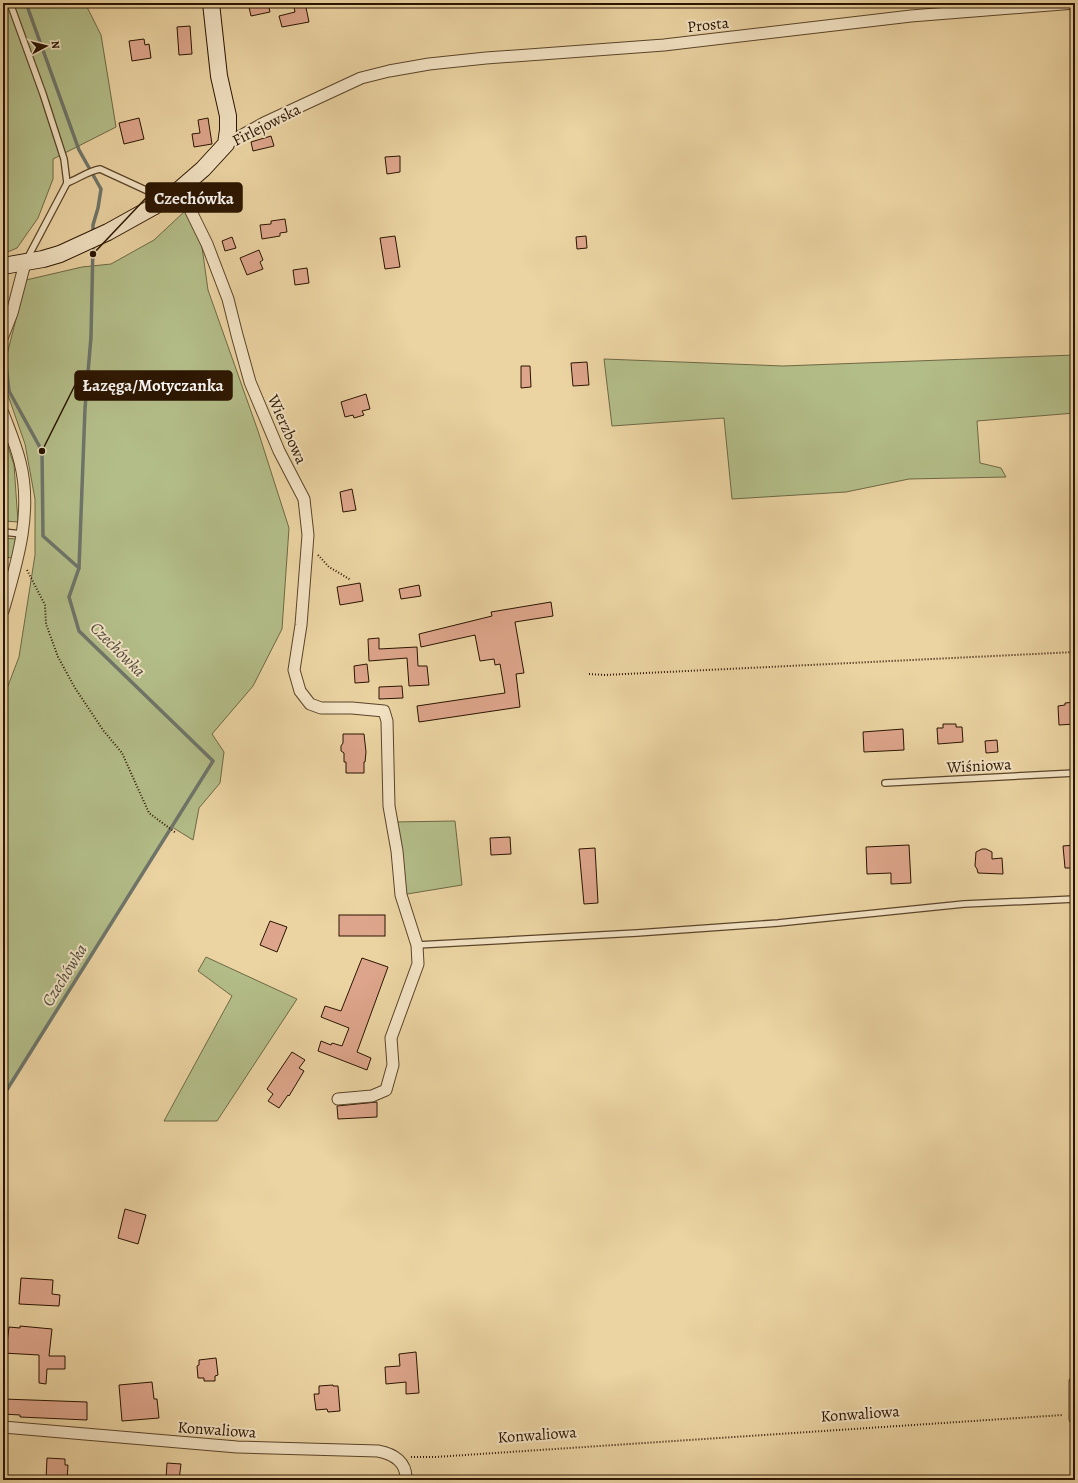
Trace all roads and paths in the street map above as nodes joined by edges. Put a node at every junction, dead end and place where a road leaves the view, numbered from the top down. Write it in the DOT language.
graph roads {
  1 [pos="10,3"];
  2 [pos="211,3"];
  3 [pos="1075,3"];
  4 [pos="486,58"];
  5 [pos="226,144"];
  6 [pos="67,182"];
  7 [pos="180,189"];
  8 [pos="165,199"];
  9 [pos="25,262"];
  10 [pos="3,266"];
  11 [pos="3,336"];
  12 [pos="3,413"];
  13 [pos="3,532"];
  14 [pos="23,534"];
  15 [pos="308,535"];
  16 [pos="19,555"];
  17 [pos="351,580"];
  18 [pos="3,611"];
  19 [pos="1075,652"];
  20 [pos="589,674"];
  21 [pos="1075,773"];
  22 [pos="885,783"];
  23 [pos="176,833"];
  24 [pos="1075,899"];
  25 [pos="417,945"];
  26 [pos="338,1099"];
  27 [pos="1075,1382"];
  28 [pos="1074,1417"];
  29 [pos="3,1427"];
  30 [pos="396,1457"];
  31 [pos="406,1480"];
  1 -- 6 [label="lane"];
  2 -- 5 [label="street"];
  3 -- 4 [label="street, Prosta"];
  4 -- 5 [label="street, Firlejowska"];
  5 -- 7 [label="street, Firlejowska"];
  6 -- 8 [label="lane"];
  6 -- 9 [label="lane"];
  7 -- 8 [label="street, Firlejowska"];
  7 -- 15 [label="street, Wierzbowa"];
  8 -- 9 [label="street, Firlejowska"];
  9 -- 10 [label="street, Firlejowska"];
  9 -- 11 [label="street"];
  12 -- 14 [label="street"];
  13 -- 14 [label="lane"];
  14 -- 16 [label="street"];
  15 -- 17 [label="path"];
  15 -- 25 [label="street, Wierzbowa"];
  16 -- 18 [label="street"];
  16 -- 23 [label="path"];
  19 -- 20 [label="path"];
  21 -- 22 [label="lane, Wiśniowa"];
  24 -- 25 [label="lane"];
  25 -- 26 [label="street"];
  27 -- 28 [label="street"];
  28 -- 30 [label="path, Konwaliowa"];
  29 -- 30 [label="street, Konwaliowa"];
  30 -- 31 [label="street"];
}
